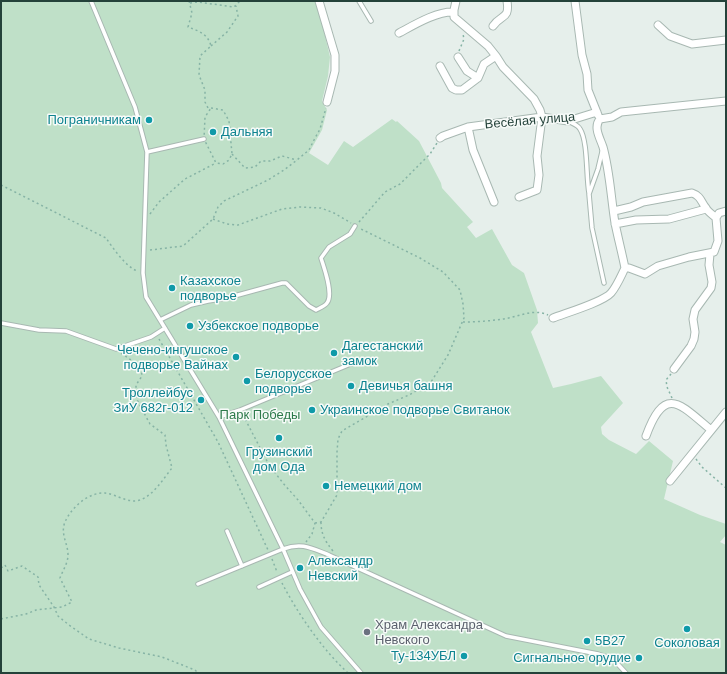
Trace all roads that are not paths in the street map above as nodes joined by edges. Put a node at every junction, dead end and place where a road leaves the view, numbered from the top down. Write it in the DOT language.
graph roads {
  1 [pos="91,1"];
  2 [pos="319,1"];
  3 [pos="359,1"];
  4 [pos="456,1"];
  5 [pos="507,1"];
  6 [pos="575,1"];
  7 [pos="454,12"];
  8 [pos="371,21"];
  9 [pos="658,25"];
  10 [pos="493,26"];
  11 [pos="399,33"];
  12 [pos="726,40"];
  13 [pos="496,56"];
  14 [pos="458,57"];
  15 [pos="440,66"];
  16 [pos="478,78"];
  17 [pos="327,102"];
  18 [pos="726,102"];
  19 [pos="599,116"];
  20 [pos="542,117"];
  21 [pos="568,121"];
  22 [pos="468,127"];
  23 [pos="440,138"];
  24 [pos="204,139"];
  25 [pos="603,149"];
  26 [pos="147,152"];
  27 [pos="589,194"];
  28 [pos="519,197"];
  29 [pos="494,202"];
  30 [pos="706,209"];
  31 [pos="614,211"];
  32 [pos="726,211"];
  33 [pos="716,218"];
  34 [pos="615,224"];
  35 [pos="355,226"];
  36 [pos="710,254"];
  37 [pos="625,268"];
  38 [pos="604,283"];
  39 [pos="553,318"];
  40 [pos="160,320"];
  41 [pos="1,323"];
  42 [pos="165,328"];
  43 [pos="353,363"];
  44 [pos="674,369"];
  45 [pos="726,412"];
  46 [pos="219,417"];
  47 [pos="712,430"];
  48 [pos="646,436"];
  49 [pos="670,481"];
  50 [pos="227,531"];
  51 [pos="283,549"];
  52 [pos="242,566"];
  53 [pos="292,572"];
  54 [pos="198,584"];
  55 [pos="259,587"];
  56 [pos="361,673"];
  57 [pos="626,673"];
  1 -- 26 [label="lane"];
  2 -- 17 [label="street"];
  3 -- 8 [label="lane"];
  4 -- 7 [label="street"];
  5 -- 10 [label="street"];
  6 -- 19 [label="street"];
  7 -- 11 [label="street"];
  7 -- 13 [label="street"];
  9 -- 12 [label="street"];
  13 -- 16 [label="street"];
  13 -- 20 [label="street"];
  14 -- 16 [label="street"];
  15 -- 16 [label="street"];
  18 -- 19 [label="street, Весёлая улица"];
  19 -- 21 [label="street, Весёлая улица"];
  19 -- 25 [label="street"];
  20 -- 21 [label="street, Весёлая улица"];
  20 -- 22 [label="street, Весёлая улица"];
  20 -- 28 [label="street"];
  21 -- 27 [label="lane"];
  22 -- 23 [label="street, Весёлая улица"];
  22 -- 29 [label="street"];
  24 -- 26 [label="lane"];
  25 -- 27 [label="lane"];
  25 -- 31 [label="street"];
  26 -- 40 [label="lane"];
  27 -- 38 [label="lane"];
  30 -- 31 [label="street"];
  30 -- 33 [label="street"];
  30 -- 34 [label="street"];
  31 -- 34 [label="street"];
  32 -- 33 [label="street"];
  33 -- 36 [label="street"];
  34 -- 37 [label="street"];
  35 -- 40 [label="lane"];
  36 -- 37 [label="street"];
  36 -- 44 [label="street"];
  37 -- 39 [label="street"];
  40 -- 42 [label="lane"];
  41 -- 42 [label="lane"];
  42 -- 46 [label="lane"];
  43 -- 46 [label="lane"];
  45 -- 47 [label="street"];
  46 -- 51 [label="lane"];
  47 -- 48 [label="street"];
  47 -- 49 [label="street"];
  50 -- 52 [label="lane"];
  51 -- 52 [label="lane"];
  51 -- 53 [label="lane"];
  51 -- 57 [label="lane"];
  52 -- 54 [label="lane"];
  53 -- 55 [label="lane"];
  53 -- 56 [label="lane"];
}
